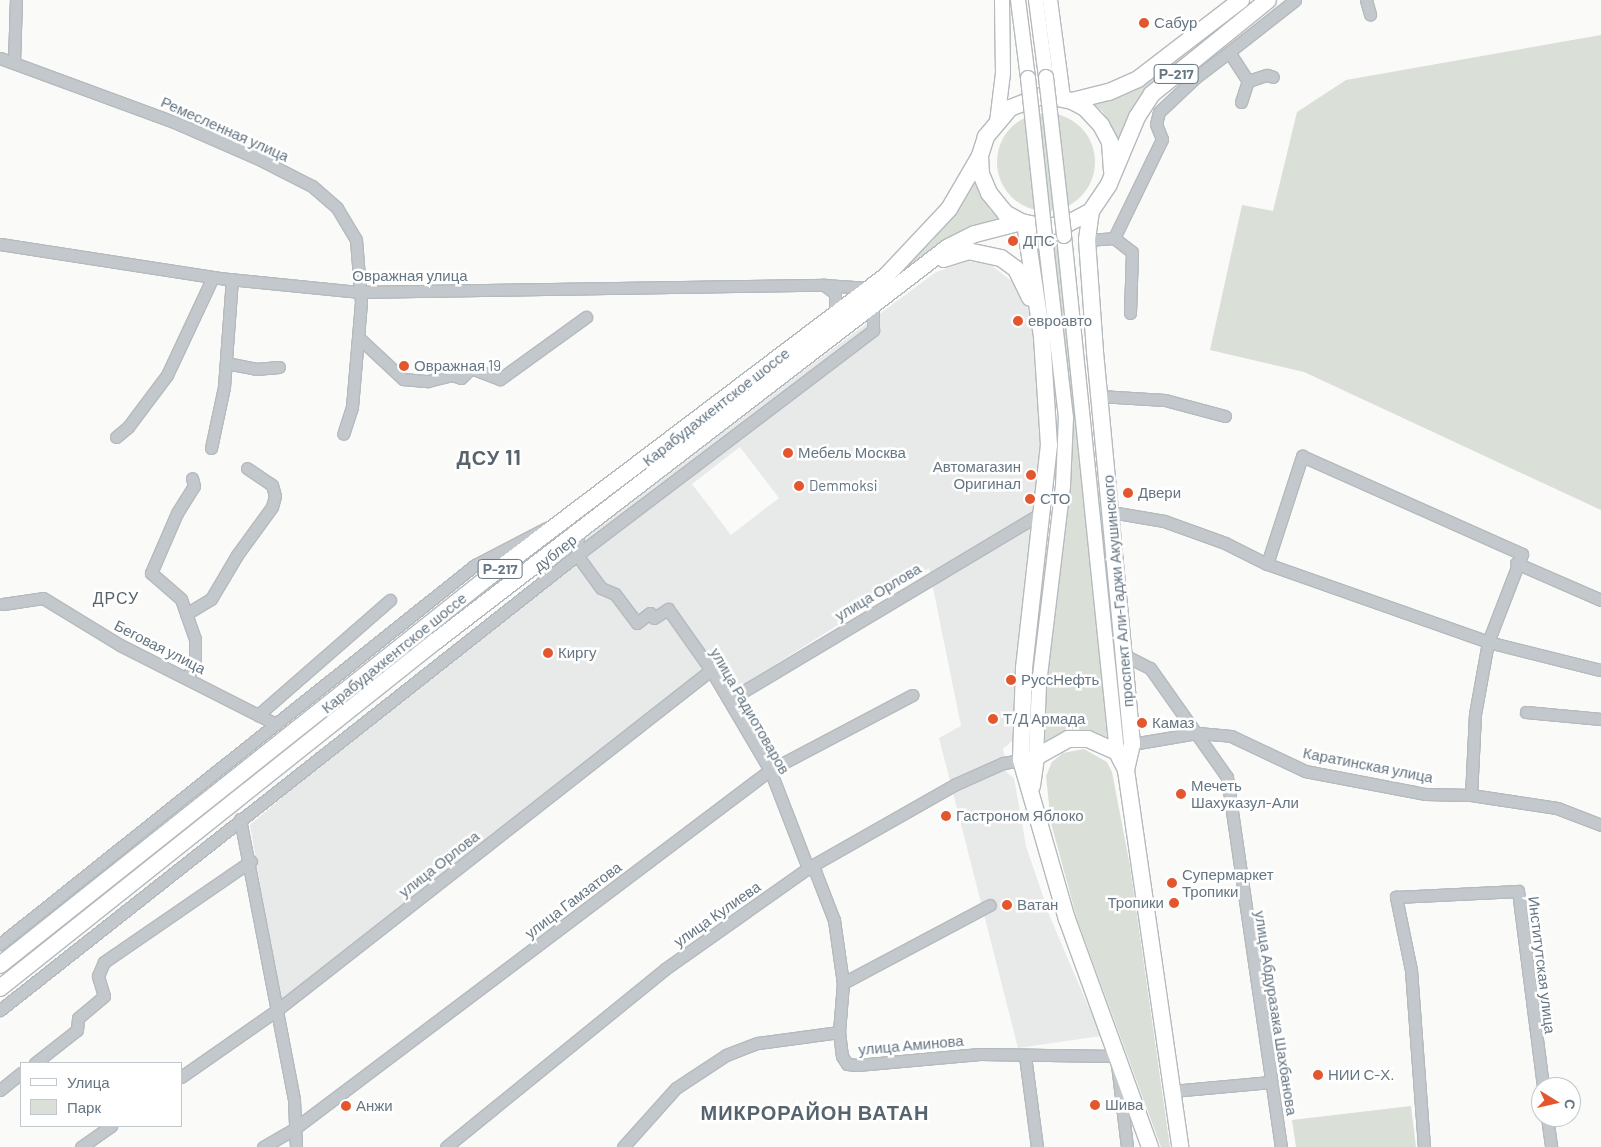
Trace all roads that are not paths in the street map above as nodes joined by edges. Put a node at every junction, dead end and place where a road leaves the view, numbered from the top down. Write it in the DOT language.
graph roads {
  1 [pos="16,0"];
  2 [pos="1002,0"];
  3 [pos="1018,0"];
  4 [pos="1036,0"];
  5 [pos="1050,0"];
  6 [pos="1241,0"];
  7 [pos="1268,0"];
  8 [pos="1295,0"];
  9 [pos="1366,0"];
  10 [pos="1370,14"];
  11 [pos="1229,52"];
  12 [pos="0,58"];
  13 [pos="14,62"];
  14 [pos="1273,77"];
  15 [pos="1248,81"];
  16 [pos="1068,99"];
  17 [pos="1241,102"];
  18 [pos="997,122"];
  19 [pos="980,156"];
  20 [pos="1112,170"];
  21 [pos="1091,211"];
  22 [pos="1023,222"];
  23 [pos="1114,238"];
  24 [pos="1087,240"];
  25 [pos="0,244"];
  26 [pos="910,276"];
  27 [pos="213,277"];
  28 [pos="232,279"];
  29 [pos="824,284"];
  30 [pos="869,288"];
  31 [pos="361,297"];
  32 [pos="873,306"];
  33 [pos="1130,313"];
  34 [pos="835,315"];
  35 [pos="586,316"];
  36 [pos="358,337"];
  37 [pos="1042,337"];
  38 [pos="226,363"];
  39 [pos="280,367"];
  40 [pos="1099,396"];
  41 [pos="1225,416"];
  42 [pos="342,434"];
  43 [pos="116,437"];
  44 [pos="211,448"];
  45 [pos="247,468"];
  46 [pos="192,478"];
  47 [pos="1043,512"];
  48 [pos="1111,512"];
  49 [pos="563,523"];
  50 [pos="578,530"];
  51 [pos="577,555"];
  52 [pos="1267,564"];
  53 [pos="1516,564"];
  54 [pos="390,600"];
  55 [pos="1601,600"];
  56 [pos="3,604"];
  57 [pos="186,614"];
  58 [pos="1488,642"];
  59 [pos="1124,655"];
  60 [pos="711,670"];
  61 [pos="1600,670"];
  62 [pos="188,678"];
  63 [pos="912,695"];
  64 [pos="729,700"];
  65 [pos="1526,712"];
  66 [pos="258,715"];
  67 [pos="1601,719"];
  68 [pos="276,724"];
  69 [pos="1198,733"];
  70 [pos="1132,744"];
  71 [pos="1117,752"];
  72 [pos="1029,758"];
  73 [pos="770,770"];
  74 [pos="1126,770"];
  75 [pos="1471,795"];
  76 [pos="240,819"];
  77 [pos="1601,826"];
  78 [pos="251,861"];
  79 [pos="808,868"];
  80 [pos="990,905"];
  81 [pos="0,944"];
  82 [pos="0,965"];
  83 [pos="843,983"];
  84 [pos="0,988"];
  85 [pos="0,1010"];
  86 [pos="277,1010"];
  87 [pos="839,1032"];
  88 [pos="1025,1056"];
  89 [pos="1116,1056"];
  90 [pos="35,1062"];
  91 [pos="20,1075"];
  92 [pos="182,1075"];
  93 [pos="1542,1077"];
  94 [pos="1271,1082"];
  95 [pos="0,1090"];
  96 [pos="1172,1090"];
  97 [pos="110,1127"];
  98 [pos="1548,1127"];
  99 [pos="294,1128"];
  100 [pos="1038,1146"];
  101 [pos="82,1147"];
  102 [pos="263,1147"];
  103 [pos="296,1147"];
  104 [pos="446,1147"];
  105 [pos="623,1147"];
  106 [pos="1127,1147"];
  107 [pos="1150,1147"];
  108 [pos="1180,1147"];
  109 [pos="1281,1147"];
  110 [pos="1424,1147"];
  111 [pos="1551,1147"];
  1 -- 13 [label="street"];
  2 -- 18 [label="main road"];
  3 -- 72 [label="main road, bridge"];
  4 -- 71 [label="main road, bridge"];
  5 -- 16 [label="main road"];
  6 -- 16 [label="highway, Р-217"];
  7 -- 20 [label="highway, Р-217"];
  8 -- 11 [label="street"];
  9 -- 10 [label="street"];
  11 -- 15 [label="street"];
  11 -- 23 [label="street"];
  12 -- 13 [label="street, Ремесленная улица"];
  13 -- 31 [label="street, Ремесленная улица"];
  14 -- 15 [label="street"];
  15 -- 17 [label="street"];
  16 -- 18 [label="highway, Р-217"];
  16 -- 20 [label="highway, Р-217"];
  18 -- 19 [label="highway, Р-217"];
  19 -- 22 [label="highway, Р-217"];
  19 -- 30 [label="highway, Карабудахкентское шоссе / Р-217"];
  20 -- 21 [label="highway, Р-217"];
  21 -- 22 [label="highway, Р-217"];
  21 -- 24 [label="highway, проспект Али-Гаджи Акушинского"];
  22 -- 26 [label="highway, Карабудахкентское шоссе / Р-217"];
  22 -- 37 [label="highway"];
  23 -- 24 [label="street"];
  23 -- 33 [label="street"];
  24 -- 40 [label="highway, проспект Али-Гаджи Акушинского"];
  25 -- 27 [label="street, Овражная улица"];
  26 -- 32 [label="highway, Карабудахкентское шоссе"];
  26 -- 37 [label="highway"];
  27 -- 28 [label="street, Овражная улица"];
  27 -- 43 [label="street"];
  28 -- 31 [label="street, Овражная улица"];
  28 -- 38 [label="street"];
  29 -- 30 [label="street, Овражная улица"];
  29 -- 31 [label="street, Овражная улица"];
  29 -- 34 [label="street"];
  30 -- 34 [label="highway, Карабудахкентское шоссе / Р-217"];
  31 -- 36 [label="street, Ремесленная улица"];
  32 -- 50 [label="highway, Карабудахкентское шоссе"];
  32 -- 51 [label="street, дублер"];
  34 -- 49 [label="highway, Карабудахкентское шоссе / Р-217"];
  35 -- 36 [label="street"];
  36 -- 42 [label="street, Ремесленная улица"];
  37 -- 47 [label="highway"];
  38 -- 39 [label="street"];
  38 -- 44 [label="street"];
  40 -- 41 [label="street"];
  40 -- 48 [label="highway, проспект Али-Гаджи Акушинского"];
  45 -- 57 [label="street"];
  46 -- 57 [label="street"];
  47 -- 64 [label="street, улица Орлова"];
  47 -- 72 [label="highway"];
  48 -- 52 [label="street"];
  48 -- 59 [label="highway, проспект Али-Гаджи Акушинского"];
  49 -- 68 [label="street"];
  49 -- 82 [label="highway, Карабудахкентское шоссе / Р-217"];
  50 -- 51 [label="street"];
  50 -- 84 [label="highway, Карабудахкентское шоссе"];
  51 -- 60 [label="street, улица Радиотоваров"];
  51 -- 76 [label="street, дублер"];
  52 -- 53 [label="street"];
  52 -- 58 [label="street"];
  53 -- 55 [label="street"];
  53 -- 58 [label="street"];
  54 -- 66 [label="street"];
  56 -- 62 [label="street, Беговая улица"];
  57 -- 62 [label="street"];
  58 -- 61 [label="street"];
  58 -- 75 [label="street"];
  59 -- 69 [label="street, улица Абдуразака Шахбанова"];
  59 -- 70 [label="highway, проспект Али-Гаджи Акушинского"];
  60 -- 64 [label="street, улица Радиотоваров"];
  60 -- 86 [label="street, улица Орлова"];
  62 -- 66 [label="street, Беговая улица"];
  63 -- 73 [label="street, улица Гамзатова"];
  64 -- 73 [label="street, улица Радиотоваров"];
  65 -- 67 [label="street"];
  66 -- 68 [label="street, Беговая улица"];
  68 -- 81 [label="street"];
  69 -- 70 [label="street, Каратинская улица"];
  69 -- 75 [label="street, Каратинская улица"];
  69 -- 94 [label="street, улица Абдуразака Шахбанова"];
  70 -- 74 [label="highway, проспект Али-Гаджи Акушинского"];
  71 -- 72 [label="highway"];
  71 -- 74 [label="highway"];
  72 -- 79 [label="street, улица Кулиева"];
  72 -- 89 [label="highway"];
  73 -- 79 [label="street, улица Радиотоваров"];
  73 -- 99 [label="street, улица Гамзатова"];
  74 -- 96 [label="highway, проспект Али-Гаджи Акушинского"];
  75 -- 77 [label="street, Каратинская улица"];
  76 -- 78 [label="street"];
  76 -- 85 [label="street, дублер"];
  78 -- 86 [label="street"];
  78 -- 90 [label="street"];
  79 -- 83 [label="street, улица Радиотоваров"];
  79 -- 104 [label="street, улица Кулиева"];
  80 -- 83 [label="street"];
  83 -- 87 [label="street, улица Радиотоваров"];
  86 -- 92 [label="street, улица Орлова"];
  86 -- 99 [label="street"];
  87 -- 88 [label="street, улица Аминова"];
  87 -- 105 [label="street, улица Аминова"];
  88 -- 89 [label="street, улица Аминова"];
  88 -- 100 [label="street"];
  89 -- 106 [label="street"];
  89 -- 107 [label="highway"];
  91 -- 95 [label="street"];
  93 -- 110 [label="street, Институтская улица"];
  94 -- 96 [label="street"];
  94 -- 109 [label="street, улица Абдуразака Шахбанова"];
  96 -- 108 [label="highway, проспект Али-Гаджи Акушинского"];
  97 -- 101 [label="street"];
  98 -- 111 [label="street"];
  99 -- 102 [label="street, улица Гамзатова"];
  99 -- 103 [label="street"];
}
